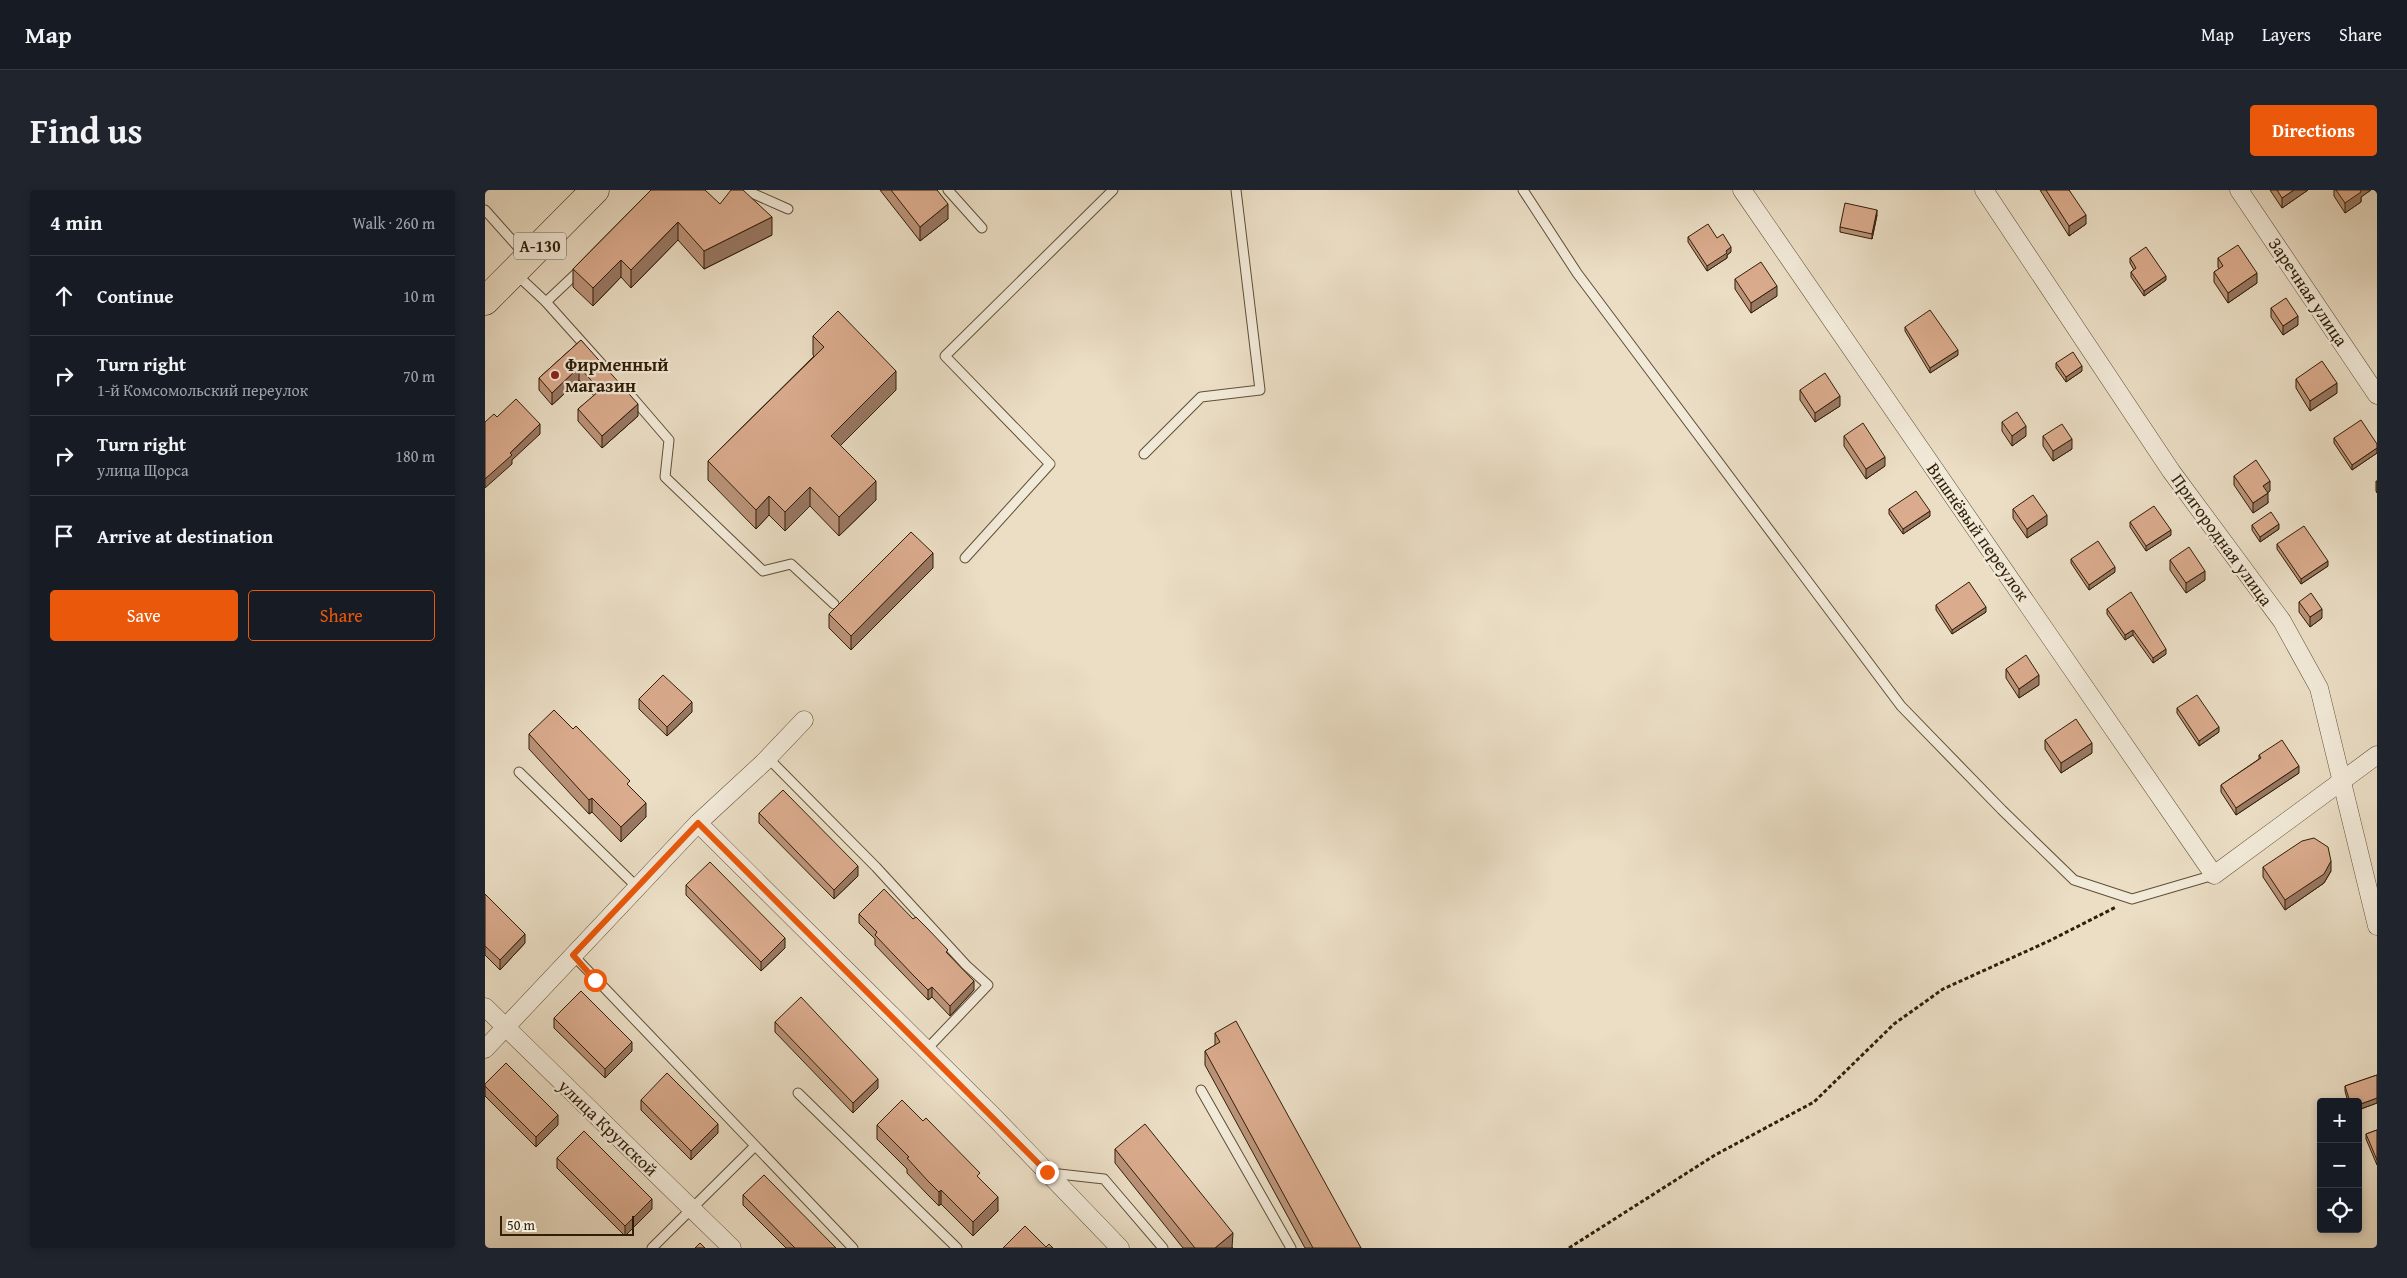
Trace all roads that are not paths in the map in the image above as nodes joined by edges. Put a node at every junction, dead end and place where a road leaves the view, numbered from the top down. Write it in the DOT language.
graph roads {
  1 [pos="745,190"];
  2 [pos="948,190"];
  3 [pos="1113,190"];
  4 [pos="1236,190"];
  5 [pos="1523,190"];
  6 [pos="1743,190"];
  7 [pos="1984,190"];
  8 [pos="2239,190"];
  9 [pos="585,196"];
  10 [pos="788,209"];
  11 [pos="485,210"];
  12 [pos="982,228"];
  13 [pos="590,259"];
  14 [pos="502,283"];
  15 [pos="546,302"];
  16 [pos="612,375"];
  17 [pos="625,390"];
  18 [pos="2377,395"];
  19 [pos="1144,454"];
  20 [pos="965,558"];
  21 [pos="834,604"];
  22 [pos="804,720"];
  23 [pos="2377,755"];
  24 [pos="768,758"];
  25 [pos="519,772"];
  26 [pos="2342,780"];
  27 [pos="698,823"];
  28 [pos="2213,875"];
  29 [pos="637,888"];
  30 [pos="2377,926"];
  31 [pos="573,955"];
  32 [pos="485,1007"];
  33 [pos="504,1027"];
  34 [pos="485,1049"];
  35 [pos="926,1050"];
  36 [pos="1201,1090"];
  37 [pos="798,1093"];
  38 [pos="755,1146"];
  39 [pos="1047,1172"];
  40 [pos="692,1210"];
  41 [pos="652,1248"];
  42 [pos="731,1248"];
  43 [pos="853,1248"];
  44 [pos="957,1248"];
  45 [pos="1119,1248"];
  46 [pos="1163,1248"];
  47 [pos="1291,1248"];
  1 -- 10 [label="lane"];
  2 -- 12 [label="lane"];
  3 -- 20 [label="lane"];
  4 -- 19 [label="lane"];
  5 -- 28 [label="lane"];
  6 -- 28 [label="street, Вишнёвый переулок"];
  7 -- 26 [label="street, Пригородная улица"];
  8 -- 18 [label="street, Заречная улица"];
  9 -- 14 [label="main road, А-130"];
  11 -- 14 [label="lane"];
  13 -- 15 [label="lane"];
  14 -- 15 [label="lane"];
  15 -- 16 [label="lane"];
  17 -- 21 [label="lane"];
  22 -- 24 [label="street"];
  23 -- 26 [label="street"];
  24 -- 27 [label="street"];
  24 -- 35 [label="lane"];
  25 -- 29 [label="lane"];
  26 -- 28 [label="street"];
  26 -- 30 [label="street, Пригородная улица"];
  27 -- 29 [label="street"];
  27 -- 35 [label="street"];
  29 -- 31 [label="street"];
  31 -- 33 [label="street"];
  31 -- 38 [label="lane"];
  32 -- 33 [label="street, улица Крупской"];
  33 -- 34 [label="street"];
  33 -- 40 [label="street, улица Крупской"];
  35 -- 39 [label="street"];
  36 -- 47 [label="lane"];
  37 -- 44 [label="lane"];
  38 -- 40 [label="lane"];
  38 -- 43 [label="lane"];
  39 -- 45 [label="street"];
  39 -- 46 [label="lane"];
  40 -- 41 [label="lane"];
  40 -- 42 [label="street, улица Крупской"];
}
